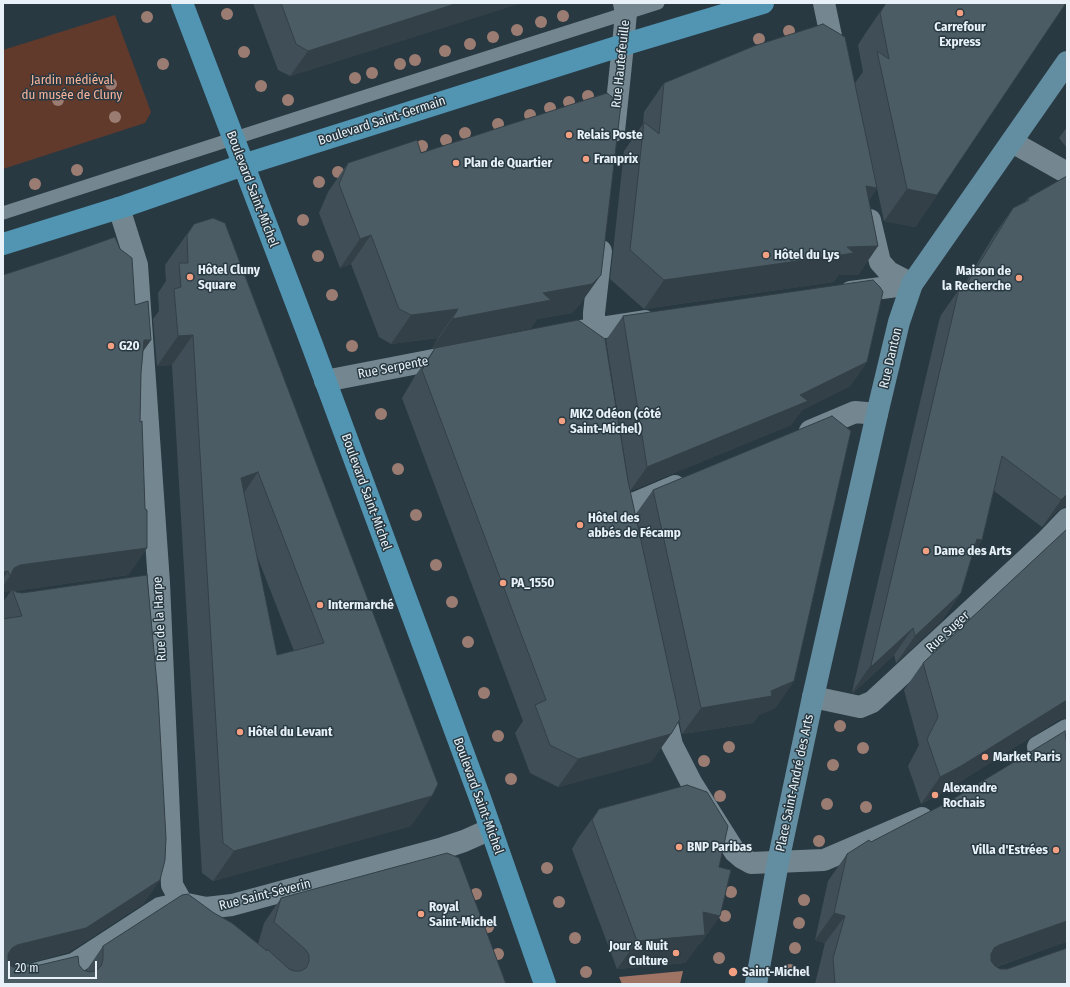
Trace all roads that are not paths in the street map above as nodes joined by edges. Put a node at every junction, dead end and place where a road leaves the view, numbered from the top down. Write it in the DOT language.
graph roads {
  1 [pos="182,3"];
  2 [pos="658,3"];
  3 [pos="763,3"];
  4 [pos="824,3"];
  5 [pos="625,8"];
  6 [pos="623,45"];
  7 [pos="1067,62"];
  8 [pos="840,77"];
  9 [pos="233,138"];
  10 [pos="1012,142"];
  11 [pos="611,152"];
  12 [pos="243,165"];
  13 [pos="1067,173"];
  14 [pos="866,201"];
  15 [pos="119,208"];
  16 [pos="3,213"];
  17 [pos="603,228"];
  18 [pos="3,244"];
  19 [pos="912,284"];
  20 [pos="832,294"];
  21 [pos="666,318"];
  22 [pos="593,329"];
  23 [pos="558,335"];
  24 [pos="473,352"];
  25 [pos="599,376"];
  26 [pos="325,381"];
  27 [pos="877,414"];
  28 [pos="792,439"];
  29 [pos="692,479"];
  30 [pos="616,484"];
  31 [pos="620,507"];
  32 [pos="1067,519"];
  33 [pos="624,530"];
  34 [pos="658,683"];
  35 [pos="814,697"];
  36 [pos="1060,741"];
  37 [pos="1020,758"];
  38 [pos="942,808"];
  39 [pos="491,829"];
  40 [pos="778,862"];
  41 [pos="182,903"];
  42 [pos="213,928"];
  43 [pos="74,974"];
  44 [pos="3,982"];
  45 [pos="545,984"];
  46 [pos="756,984"];
  1 -- 9 [label="main road, Boulevard Saint-Michel"];
  2 -- 5 [label="lane"];
  3 -- 6 [label="main road, Boulevard Saint-Germain"];
  4 -- 8 [label="street"];
  5 -- 6 [label="street, Rue Hautefeuille"];
  5 -- 9 [label="lane"];
  6 -- 11 [label="street, Rue Hautefeuille"];
  6 -- 12 [label="main road, Boulevard Saint-Germain"];
  7 -- 10 [label="street, Rue Danton"];
  9 -- 12 [label="main road, Boulevard Saint-Michel"];
  9 -- 16 [label="lane"];
  10 -- 13 [label="street"];
  10 -- 19 [label="street, Rue Danton"];
  12 -- 15 [label="main road, Boulevard Saint-Germain"];
  12 -- 26 [label="main road, Boulevard Saint-Michel"];
  14 -- 19 [label="street"];
  15 -- 18 [label="main road, Boulevard Saint-Germain"];
  15 -- 41 [label="street, Rue de la Harpe"];
  17 -- 22 [label="street"];
  19 -- 20 [label="street"];
  19 -- 27 [label="street, Rue Danton"];
  21 -- 22 [label="street"];
  22 -- 23 [label="street"];
  22 -- 25 [label="street"];
  24 -- 26 [label="street, Rue Serpente"];
  26 -- 39 [label="main road, Boulevard Saint-Michel"];
  27 -- 28 [label="street"];
  27 -- 35 [label="street, Rue Danton"];
  29 -- 31 [label="street"];
  30 -- 31 [label="street"];
  31 -- 33 [label="street"];
  32 -- 35 [label="street, Rue Suger"];
  34 -- 40 [label="street, Place Saint-André des Arts"];
  35 -- 40 [label="street, Place Saint-André des Arts"];
  36 -- 37 [label="street"];
  38 -- 40 [label="street"];
  39 -- 41 [label="street, Rue Saint-Séverin"];
  39 -- 45 [label="main road, Boulevard Saint-Michel"];
  40 -- 46 [label="street"];
  41 -- 42 [label="street, Rue de la Harpe"];
  41 -- 43 [label="street, Rue Saint-Séverin"];
  43 -- 44 [label="street, Rue Saint-Séverin"];
}
